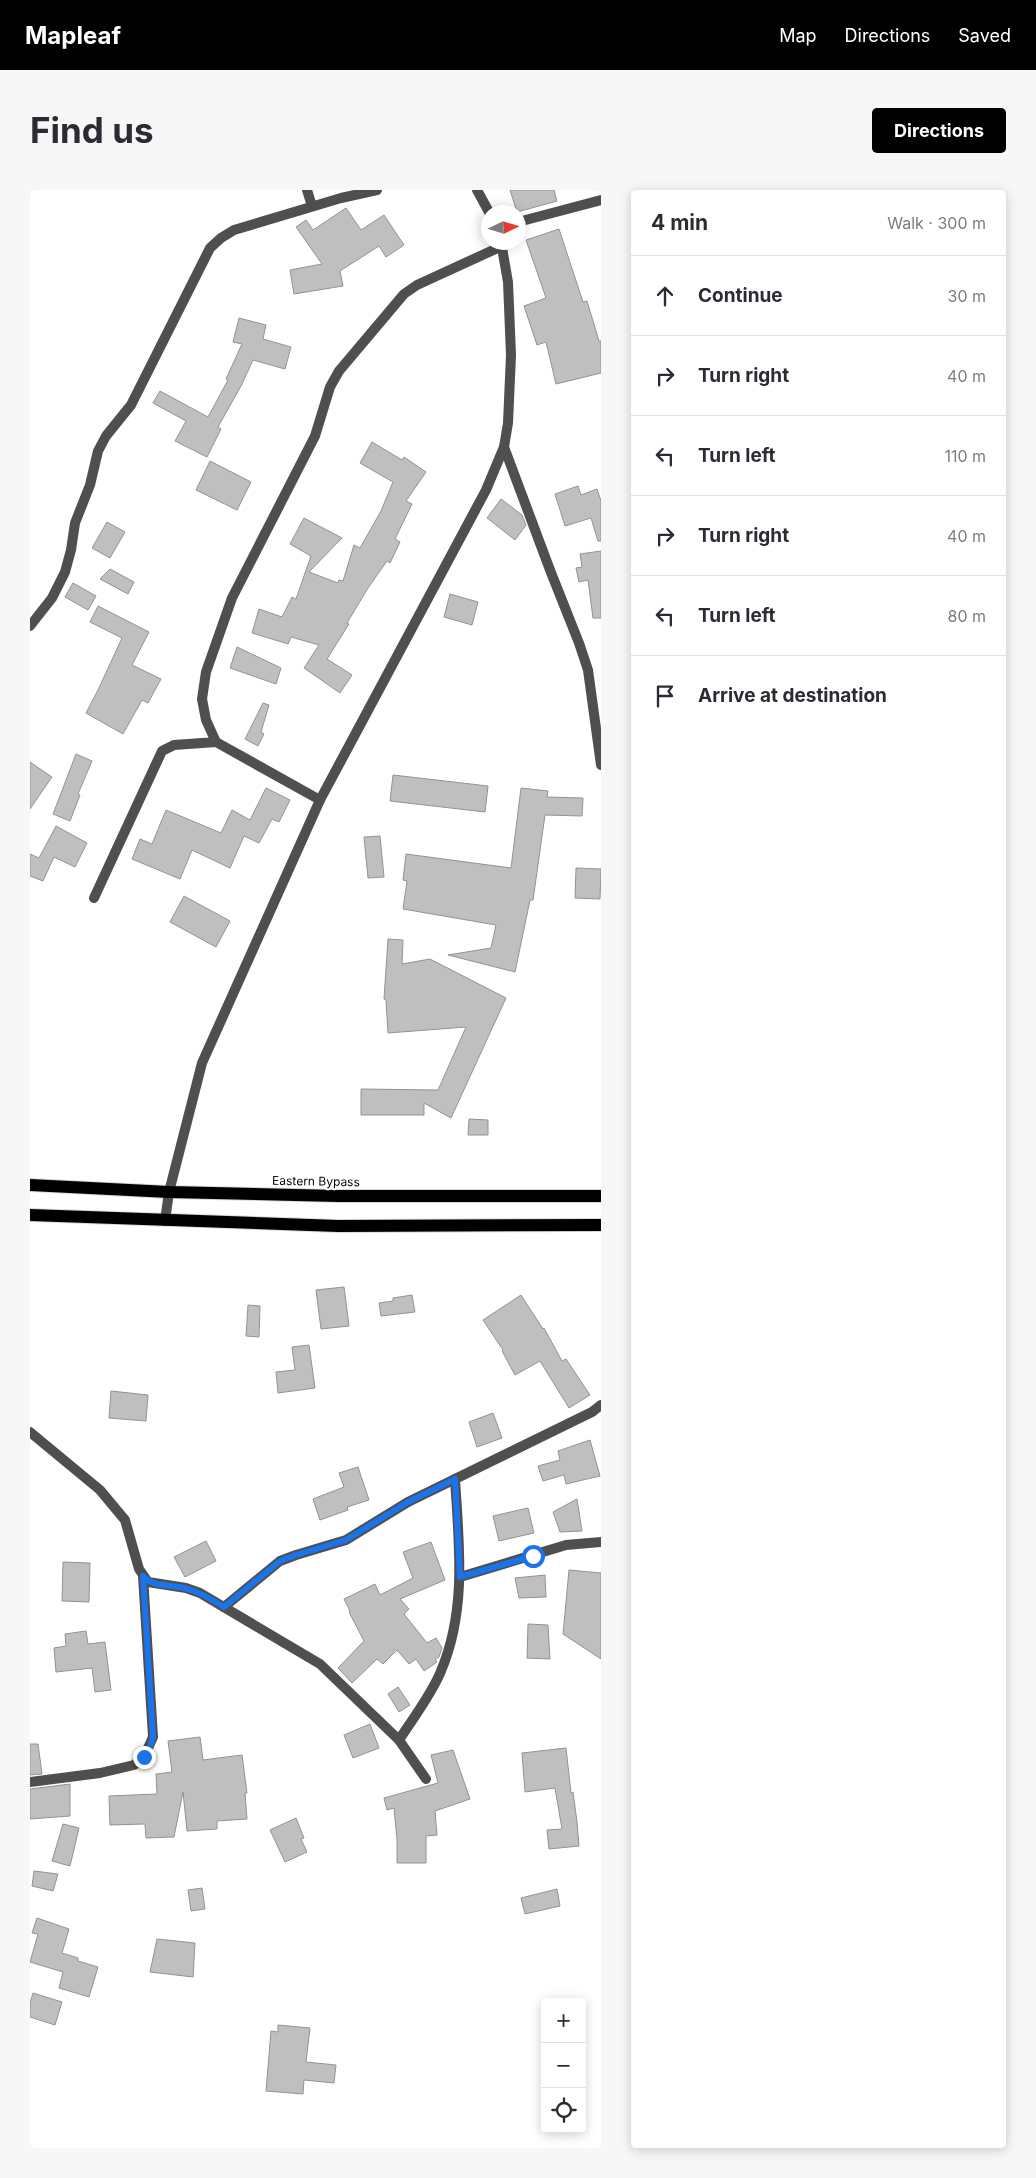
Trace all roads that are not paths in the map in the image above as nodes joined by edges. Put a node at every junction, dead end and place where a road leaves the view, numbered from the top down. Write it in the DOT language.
graph roads {
  1 [pos="307,190"];
  2 [pos="377,190"];
  3 [pos="477,190"];
  4 [pos="601,200"];
  5 [pos="485,205"];
  6 [pos="312,206"];
  7 [pos="526,220"];
  8 [pos="489,250"];
  9 [pos="502,250"];
  10 [pos="504,447"];
  11 [pos="30,626"];
  12 [pos="216,742"];
  13 [pos="601,765"];
  14 [pos="320,800"];
  15 [pos="94,898"];
  16 [pos="30,1185"];
  17 [pos="169,1192"];
  18 [pos="601,1196"];
  19 [pos="30,1215"];
  20 [pos="165,1221"];
  21 [pos="601,1225"];
  22 [pos="601,1405"];
  23 [pos="30,1432"];
  24 [pos="455,1479"];
  25 [pos="601,1542"];
  26 [pos="143,1576"];
  27 [pos="460,1577"];
  28 [pos="224,1607"];
  29 [pos="399,1740"];
  30 [pos="426,1779"];
  31 [pos="30,1782"];
  1 -- 6 [label="street"];
  2 -- 6 [label="street"];
  3 -- 5 [label="street"];
  4 -- 7 [label="street"];
  6 -- 11 [label="street"];
  8 -- 12 [label="street"];
  9 -- 10 [label="street"];
  10 -- 13 [label="street"];
  10 -- 14 [label="street"];
  12 -- 14 [label="street"];
  12 -- 15 [label="street"];
  14 -- 17 [label="street"];
  16 -- 17 [label="main road, Eastern Bypass"];
  17 -- 18 [label="main road, Eastern Bypass"];
  17 -- 20 [label="street"];
  19 -- 20 [label="main road"];
  20 -- 21 [label="main road"];
  22 -- 24 [label="street"];
  23 -- 26 [label="street"];
  24 -- 27 [label="street"];
  24 -- 28 [label="street"];
  25 -- 27 [label="street"];
  26 -- 28 [label="street"];
  26 -- 31 [label="street"];
  27 -- 29 [label="street"];
  28 -- 29 [label="street"];
  29 -- 30 [label="street"];
}
